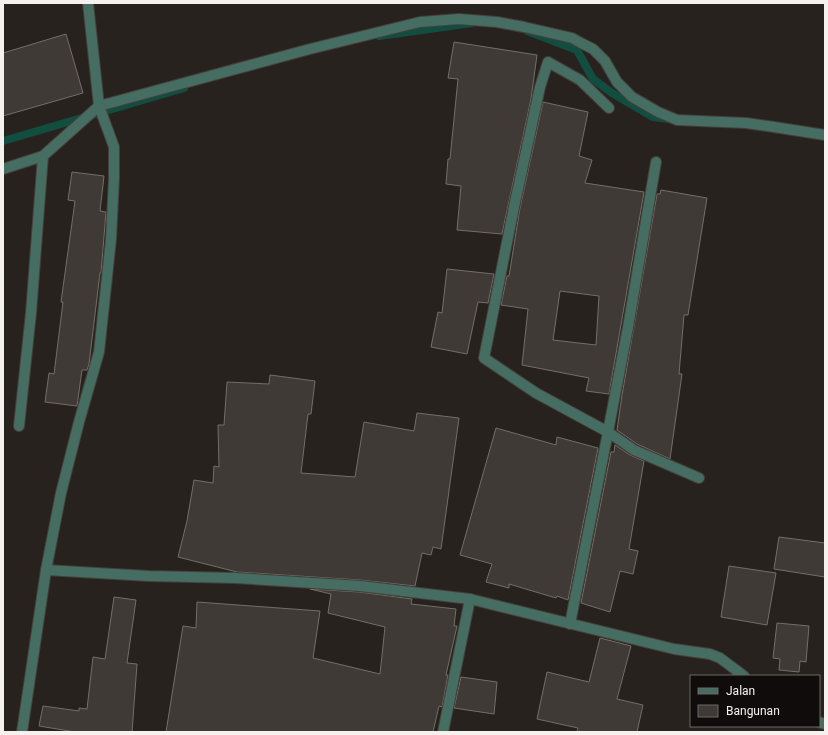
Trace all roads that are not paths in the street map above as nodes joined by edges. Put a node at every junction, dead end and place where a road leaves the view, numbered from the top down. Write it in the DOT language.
graph roads {
  1 [pos="88,3"];
  2 [pos="99,106"];
  3 [pos="609,108"];
  4 [pos="825,135"];
  5 [pos="43,156"];
  6 [pos="656,162"];
  7 [pos="3,169"];
  8 [pos="19,426"];
  9 [pos="608,432"];
  10 [pos="700,478"];
  11 [pos="46,570"];
  12 [pos="470,599"];
  13 [pos="570,624"];
  14 [pos="743,675"];
  15 [pos="22,732"];
  16 [pos="442,732"];
  1 -- 2 [label="street"];
  2 -- 4 [label="street"];
  2 -- 5 [label="street"];
  2 -- 11 [label="street"];
  3 -- 9 [label="street"];
  5 -- 7 [label="street"];
  5 -- 8 [label="street"];
  6 -- 9 [label="street"];
  9 -- 10 [label="street"];
  9 -- 13 [label="street"];
  11 -- 12 [label="street"];
  11 -- 15 [label="street"];
  12 -- 13 [label="street"];
  12 -- 16 [label="street"];
  13 -- 14 [label="street"];
}
